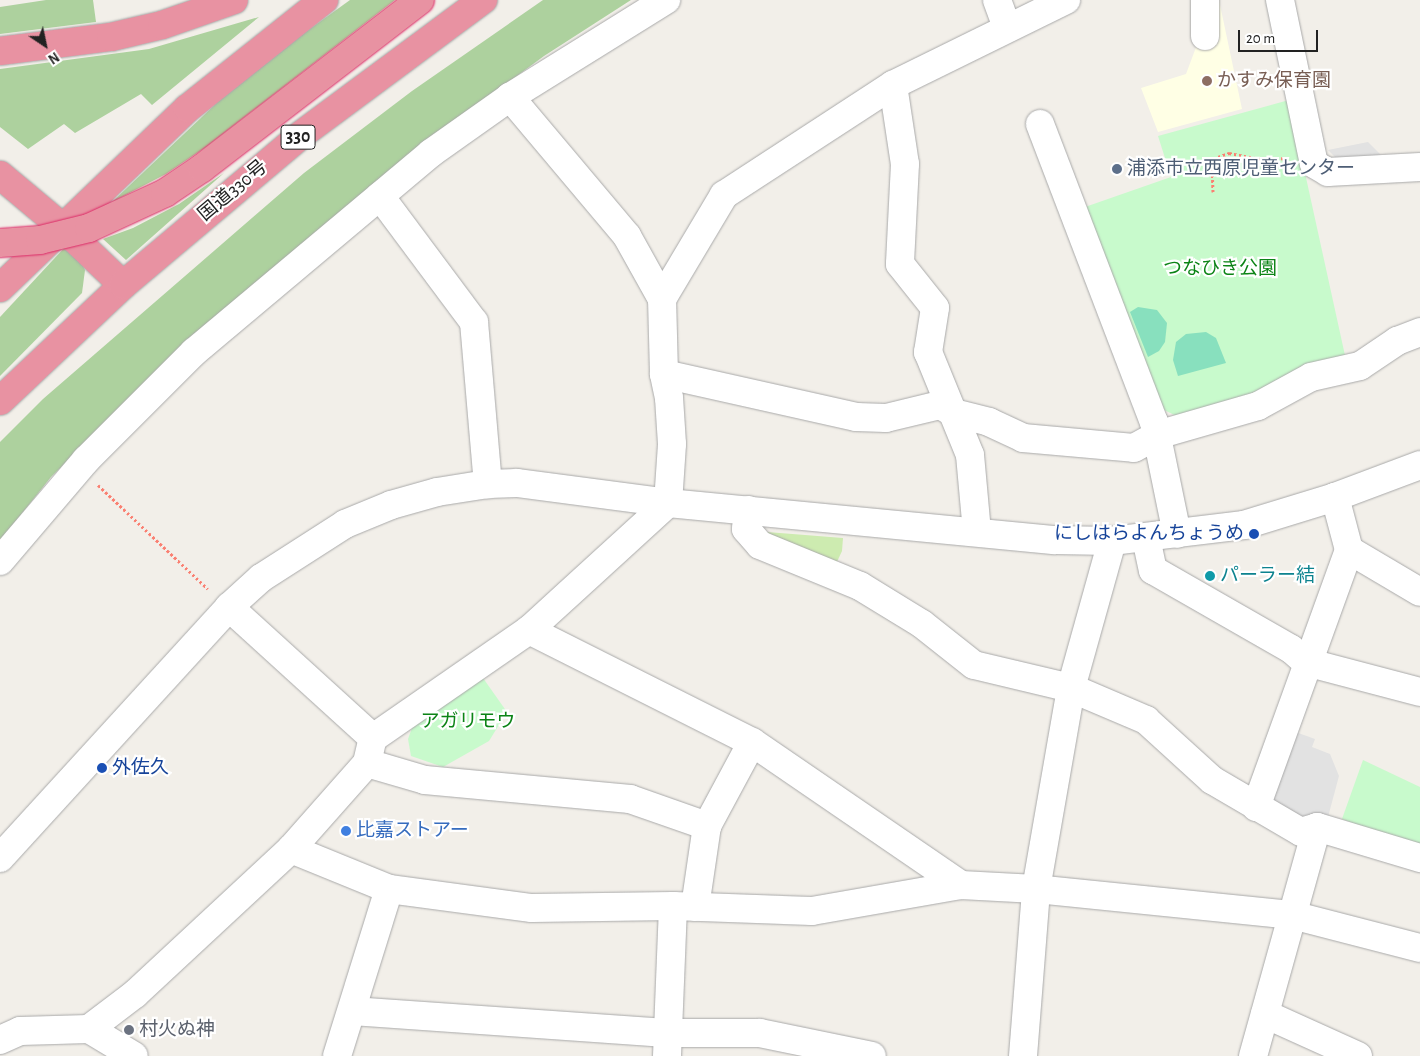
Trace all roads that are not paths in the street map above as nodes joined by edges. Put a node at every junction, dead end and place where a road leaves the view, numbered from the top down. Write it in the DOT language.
graph roads {
  1 [pos="234,0"];
  2 [pos="324,0"];
  3 [pos="420,0"];
  4 [pos="483,0"];
  5 [pos="666,0"];
  6 [pos="997,0"];
  7 [pos="1066,0"];
  8 [pos="1205,0"];
  9 [pos="1280,0"];
  10 [pos="1008,26"];
  11 [pos="1205,36"];
  12 [pos="0,51"];
  13 [pos="894,85"];
  14 [pos="510,97"];
  15 [pos="1040,124"];
  16 [pos="1420,167"];
  17 [pos="0,175"];
  18 [pos="380,196"];
  19 [pos="62,226"];
  20 [pos="0,242"];
  21 [pos="123,285"];
  22 [pos="0,288"];
  23 [pos="662,299"];
  24 [pos="1420,332"];
  25 [pos="664,374"];
  26 [pos="0,401"];
  27 [pos="954,413"];
  28 [pos="1157,435"];
  29 [pos="1420,465"];
  30 [pos="488,484"];
  31 [pos="1335,497"];
  32 [pos="668,503"];
  33 [pos="748,510"];
  34 [pos="977,532"];
  35 [pos="1177,534"];
  36 [pos="1146,538"];
  37 [pos="1112,541"];
  38 [pos="1349,550"];
  39 [pos="0,561"];
  40 [pos="1420,592"];
  41 [pos="229,607"];
  42 [pos="529,630"];
  43 [pos="1306,662"];
  44 [pos="1071,688"];
  45 [pos="1420,692"];
  46 [pos="752,742"];
  47 [pos="370,750"];
  48 [pos="1256,807"];
  49 [pos="707,826"];
  50 [pos="1317,827"];
  51 [pos="291,849"];
  52 [pos="0,858"];
  53 [pos="1420,858"];
  54 [pos="960,885"];
  55 [pos="389,889"];
  56 [pos="1036,889"];
  57 [pos="684,906"];
  58 [pos="1292,915"];
  59 [pos="1420,948"];
  60 [pos="352,1011"];
  61 [pos="1266,1014"];
  62 [pos="90,1028"];
  63 [pos="0,1040"];
  64 [pos="667,1044"];
  65 [pos="134,1056"];
  66 [pos="337,1056"];
  67 [pos="872,1056"];
  68 [pos="1023,1056"];
  69 [pos="1253,1056"];
  70 [pos="1358,1056"];
  1 -- 12 [label="highway"];
  2 -- 19 [label="highway"];
  3 -- 20 [label="highway, bridge"];
  4 -- 21 [label="highway, 国道330号 / 330"];
  5 -- 14 [label="street"];
  6 -- 10 [label="street"];
  7 -- 10 [label="street"];
  8 -- 11 [label="street"];
  9 -- 16 [label="street"];
  10 -- 13 [label="street"];
  13 -- 23 [label="street"];
  13 -- 27 [label="street"];
  14 -- 18 [label="street"];
  14 -- 23 [label="street"];
  15 -- 28 [label="street"];
  17 -- 19 [label="highway"];
  18 -- 30 [label="street"];
  18 -- 39 [label="street"];
  19 -- 21 [label="highway"];
  19 -- 22 [label="highway"];
  21 -- 26 [label="highway, 国道330号 / 330"];
  23 -- 25 [label="street"];
  24 -- 28 [label="street"];
  25 -- 27 [label="street"];
  25 -- 32 [label="street"];
  27 -- 28 [label="street"];
  27 -- 34 [label="street"];
  28 -- 35 [label="street"];
  29 -- 31 [label="street"];
  30 -- 32 [label="street"];
  30 -- 41 [label="street"];
  31 -- 35 [label="street"];
  31 -- 38 [label="street"];
  32 -- 33 [label="street"];
  32 -- 42 [label="street"];
  33 -- 34 [label="street"];
  33 -- 44 [label="street"];
  34 -- 37 [label="street"];
  35 -- 36 [label="street"];
  36 -- 37 [label="street"];
  36 -- 43 [label="street"];
  37 -- 44 [label="street"];
  38 -- 40 [label="street"];
  38 -- 43 [label="street"];
  41 -- 47 [label="street"];
  41 -- 52 [label="street"];
  42 -- 46 [label="street"];
  42 -- 47 [label="street"];
  43 -- 45 [label="street"];
  43 -- 48 [label="street"];
  44 -- 48 [label="street"];
  44 -- 56 [label="street"];
  46 -- 49 [label="street"];
  46 -- 54 [label="street"];
  47 -- 49 [label="street"];
  47 -- 51 [label="street"];
  48 -- 50 [label="street"];
  49 -- 57 [label="street"];
  50 -- 53 [label="street"];
  50 -- 58 [label="street"];
  51 -- 55 [label="street"];
  51 -- 62 [label="street"];
  54 -- 56 [label="street"];
  54 -- 57 [label="street"];
  55 -- 57 [label="street"];
  55 -- 60 [label="street"];
  56 -- 58 [label="street"];
  56 -- 68 [label="street"];
  57 -- 64 [label="street"];
  58 -- 59 [label="street"];
  58 -- 61 [label="street"];
  60 -- 64 [label="street"];
  60 -- 66 [label="street"];
  61 -- 69 [label="street"];
  61 -- 70 [label="street"];
  62 -- 63 [label="street"];
  62 -- 65 [label="street"];
  64 -- 67 [label="street"];
}
